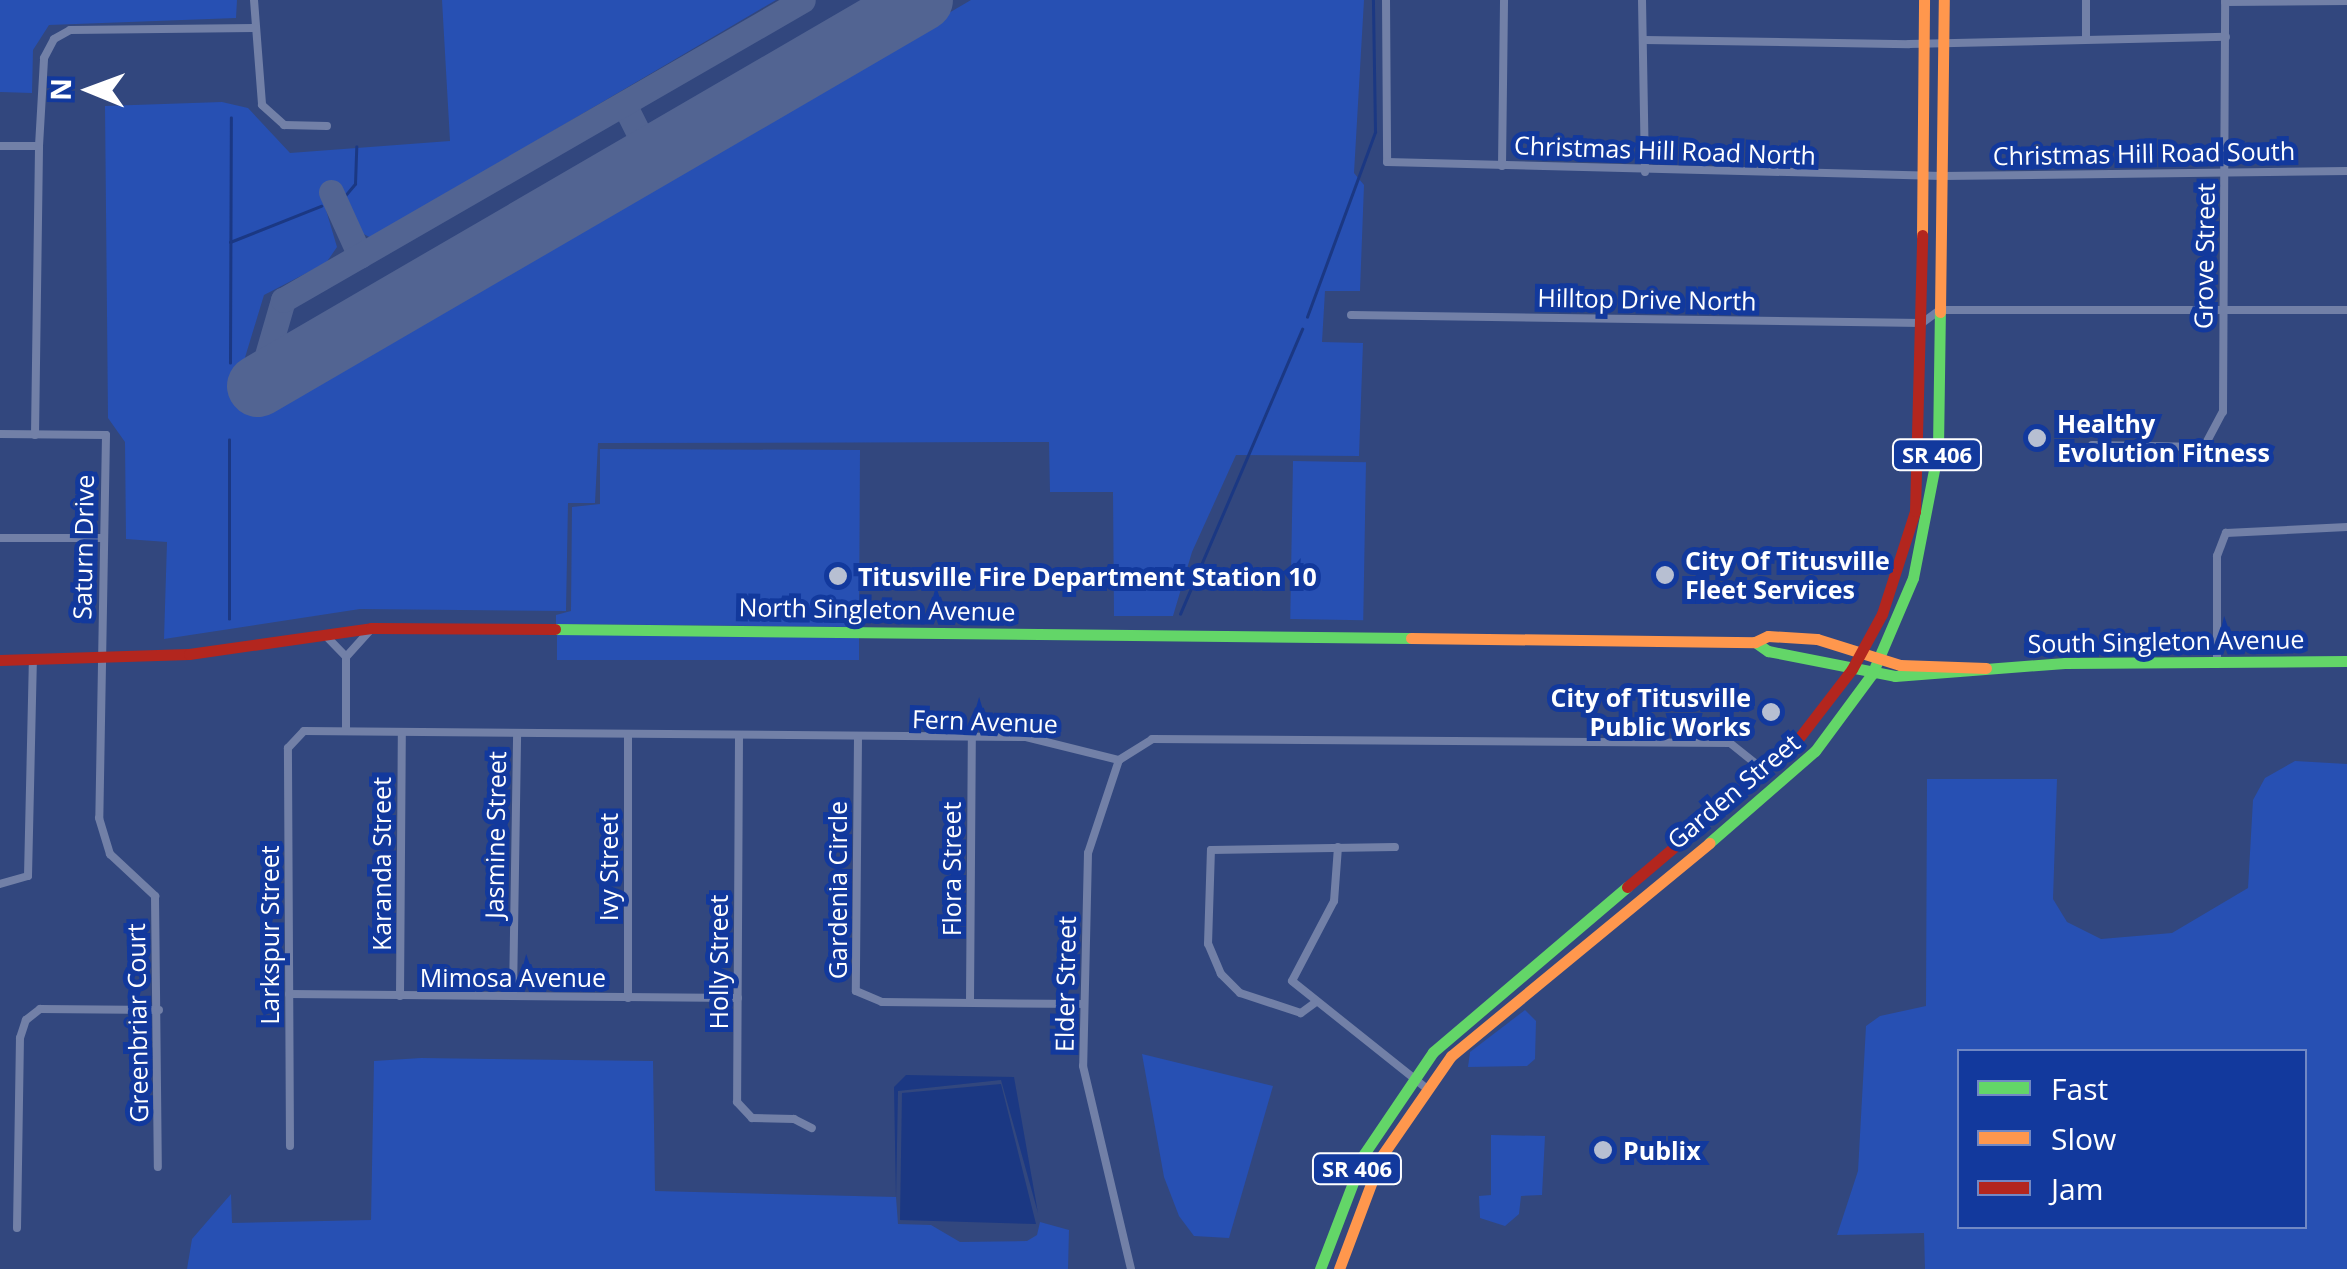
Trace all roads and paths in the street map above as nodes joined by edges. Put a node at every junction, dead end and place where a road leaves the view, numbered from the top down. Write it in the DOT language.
graph roads {
  1 [pos="254,0"];
  2 [pos="1386,0"];
  3 [pos="1504,0"];
  4 [pos="1642,0"];
  5 [pos="1924,0"];
  6 [pos="1944,0"];
  7 [pos="2086,0"];
  8 [pos="2225,1"];
  9 [pos="2347,1"];
  10 [pos="254,28"];
  11 [pos="2226,37"];
  12 [pos="2086,38"];
  13 [pos="1645,40"];
  14 [pos="1944,40"];
  15 [pos="1923,41"];
  16 [pos="327,126"];
  17 [pos="0,146"];
  18 [pos="39,146"];
  19 [pos="1502,166"];
  20 [pos="2347,171"];
  21 [pos="1645,172"];
  22 [pos="2225,172"];
  23 [pos="1924,176"];
  24 [pos="1942,176"];
  25 [pos="1940,310"];
  26 [pos="2347,310"];
  27 [pos="2224,311"];
  28 [pos="1351,315"];
  29 [pos="1922,323"];
  30 [pos="0,434"];
  31 [pos="35,435"];
  32 [pos="2092,445"];
  33 [pos="2347,527"];
  34 [pos="0,538"];
  35 [pos="104,538"];
  36 [pos="371,628"];
  37 [pos="323,633"];
  38 [pos="1755,642"];
  39 [pos="1862,652"];
  40 [pos="346,657"];
  41 [pos="1878,658"];
  42 [pos="0,660"];
  43 [pos="101,660"];
  44 [pos="33,661"];
  45 [pos="2217,662"];
  46 [pos="2347,662"];
  47 [pos="1986,668"];
  48 [pos="1852,669"];
  49 [pos="1872,674"];
  50 [pos="304,731"];
  51 [pos="346,731"];
  52 [pos="402,732"];
  53 [pos="517,734"];
  54 [pos="628,735"];
  55 [pos="740,738"];
  56 [pos="858,738"];
  57 [pos="972,738"];
  58 [pos="1119,760"];
  59 [pos="1765,771"];
  60 [pos="1338,847"];
  61 [pos="1396,847"];
  62 [pos="1668,850"];
  63 [pos="1631,880"];
  64 [pos="0,884"];
  65 [pos="1642,896"];
  66 [pos="1607,924"];
  67 [pos="289,994"];
  68 [pos="400,996"];
  69 [pos="514,996"];
  70 [pos="628,998"];
  71 [pos="738,998"];
  72 [pos="970,1001"];
  73 [pos="1316,1002"];
  74 [pos="1084,1004"];
  75 [pos="159,1010"];
  76 [pos="1414,1078"];
  77 [pos="1426,1088"];
  78 [pos="812,1128"];
  79 [pos="290,1146"];
  80 [pos="158,1167"];
  81 [pos="17,1228"];
  82 [pos="1131,1269"];
  83 [pos="1320,1269"];
  84 [pos="1339,1269"];
  1 -- 10 [label="street"];
  2 -- 19 [label="street, Christmas Hill Road North"];
  3 -- 19 [label="street"];
  4 -- 13 [label="street"];
  5 -- 15 [label="main road, Garden Street / SR 406"];
  6 -- 14 [label="main road, Garden Street / SR 406"];
  7 -- 12 [label="street"];
  8 -- 9 [label="street"];
  8 -- 11 [label="street, Grove Street"];
  10 -- 16 [label="street"];
  10 -- 18 [label="street"];
  11 -- 12 [label="street"];
  11 -- 22 [label="street, Grove Street"];
  12 -- 14 [label="street"];
  13 -- 15 [label="street"];
  13 -- 21 [label="street"];
  14 -- 15 [label="street"];
  14 -- 24 [label="main road, Garden Street / SR 406"];
  15 -- 23 [label="main road, Garden Street / SR 406"];
  17 -- 18 [label="street"];
  18 -- 31 [label="street"];
  19 -- 21 [label="street, Christmas Hill Road North"];
  20 -- 22 [label="street, Christmas Hill Road South"];
  21 -- 23 [label="street, Christmas Hill Road North"];
  22 -- 24 [label="street, Christmas Hill Road South"];
  22 -- 27 [label="street, Grove Street"];
  23 -- 24 [label="street, Christmas Hill Road North"];
  23 -- 29 [label="main road, Garden Street / SR 406"];
  24 -- 25 [label="main road, Garden Street / SR 406"];
  25 -- 27 [label="street"];
  25 -- 29 [label="street"];
  25 -- 41 [label="main road, Garden Street / SR 406"];
  26 -- 27 [label="street"];
  27 -- 32 [label="street, Grove Street"];
  28 -- 29 [label="street, Hilltop Drive North"];
  29 -- 39 [label="main road, Garden Street / SR 406"];
  30 -- 31 [label="street"];
  31 -- 35 [label="street, Saturn Drive"];
  33 -- 45 [label="street"];
  34 -- 35 [label="street"];
  35 -- 43 [label="street, Saturn Drive"];
  36 -- 37 [label="main road, North Singleton Avenue"];
  36 -- 38 [label="main road, North Singleton Avenue"];
  36 -- 40 [label="street"];
  37 -- 40 [label="street"];
  37 -- 43 [label="main road, North Singleton Avenue"];
  38 -- 39 [label="main road, North Singleton Avenue"];
  38 -- 48 [label="main road, North Singleton Avenue"];
  39 -- 41 [label="main road, South Singleton Avenue"];
  39 -- 48 [label="main road, Garden Street / SR 406"];
  40 -- 51 [label="street"];
  41 -- 47 [label="main road, South Singleton Avenue"];
  41 -- 49 [label="main road, Garden Street / SR 406"];
  42 -- 44 [label="main road, North Singleton Avenue"];
  43 -- 44 [label="main road, North Singleton Avenue"];
  43 -- 75 [label="street, Greenbriar Court"];
  44 -- 64 [label="street"];
  45 -- 46 [label="main road, South Singleton Avenue"];
  45 -- 47 [label="main road, South Singleton Avenue"];
  47 -- 49 [label="main road, South Singleton Avenue"];
  48 -- 49 [label="main road, North Singleton Avenue"];
  48 -- 59 [label="main road, Garden Street / SR 406"];
  49 -- 65 [label="main road, Garden Street / SR 406"];
  50 -- 51 [label="street, Fern Avenue"];
  50 -- 67 [label="street, Larkspur Street"];
  51 -- 52 [label="street, Fern Avenue"];
  52 -- 53 [label="street, Fern Avenue"];
  52 -- 68 [label="street, Karanda Street"];
  53 -- 54 [label="street, Fern Avenue"];
  53 -- 69 [label="street, Jasmine Street"];
  54 -- 55 [label="street, Fern Avenue"];
  54 -- 70 [label="street, Ivy Street"];
  55 -- 56 [label="street, Fern Avenue"];
  55 -- 71 [label="street, Holly Street"];
  56 -- 57 [label="street, Fern Avenue"];
  56 -- 72 [label="street, Gardenia Circle"];
  57 -- 58 [label="street, Fern Avenue"];
  57 -- 72 [label="street, Flora Street"];
  58 -- 59 [label="street"];
  58 -- 74 [label="street, Elder Street"];
  59 -- 62 [label="main road, Garden Street / SR 406"];
  60 -- 61 [label="street"];
  60 -- 73 [label="street"];
  60 -- 73 [label="street"];
  62 -- 63 [label="main road, Garden Street / SR 406"];
  62 -- 65 [label="main road"];
  63 -- 66 [label="main road"];
  63 -- 76 [label="main road, Garden Street / SR 406"];
  65 -- 66 [label="main road, Garden Street / SR 406"];
  66 -- 77 [label="main road, Garden Street / SR 406"];
  67 -- 68 [label="street, Mimosa Avenue"];
  67 -- 79 [label="street, Larkspur Street"];
  68 -- 69 [label="street, Mimosa Avenue"];
  69 -- 70 [label="street, Mimosa Avenue"];
  70 -- 71 [label="street, Mimosa Avenue"];
  71 -- 78 [label="street, Holly Street"];
  72 -- 74 [label="street, Gardenia Circle"];
  73 -- 76 [label="street"];
  74 -- 82 [label="street, Elder Street"];
  75 -- 80 [label="street, Greenbriar Court"];
  75 -- 81 [label="street"];
  76 -- 77 [label="street"];
  76 -- 83 [label="main road, Garden Street / SR 406"];
  77 -- 84 [label="main road, Garden Street / SR 406"];
}
